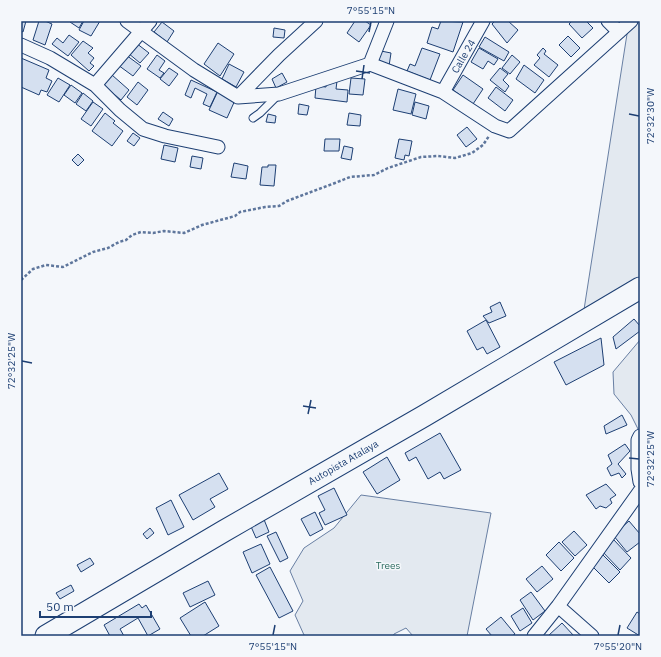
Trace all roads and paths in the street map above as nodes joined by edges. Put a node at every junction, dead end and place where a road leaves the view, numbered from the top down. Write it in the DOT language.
graph roads {
  1 [pos="127,21"];
  2 [pos="150,21"];
  3 [pos="316,21"];
  4 [pos="387,21"];
  5 [pos="483,21"];
  6 [pos="608,21"];
  7 [pos="631,21"];
  8 [pos="140,32"];
  9 [pos="619,32"];
  10 [pos="21,45"];
  11 [pos="370,64"];
  12 [pos="95,85"];
  13 [pos="442,92"];
  14 [pos="279,94"];
  15 [pos="238,97"];
  16 [pos="252,118"];
  17 [pos="495,126"];
  18 [pos="218,147"];
  19 [pos="21,280"];
  20 [pos="640,288"];
  21 [pos="640,436"];
  22 [pos="640,482"];
  23 [pos="640,491"];
  24 [pos="558,606"];
  25 [pos="46,636"];
  26 [pos="534,636"];
  27 [pos="592,636"];
  1 -- 8 [label="street"];
  2 -- 8 [label="street"];
  3 -- 15 [label="street"];
  4 -- 11 [label="street"];
  5 -- 13 [label="street, Calle 24"];
  6 -- 9 [label="street"];
  7 -- 9 [label="street"];
  8 -- 12 [label="street"];
  8 -- 15 [label="street"];
  9 -- 17 [label="street"];
  10 -- 12 [label="street"];
  11 -- 13 [label="street"];
  11 -- 14 [label="street"];
  12 -- 18 [label="street"];
  13 -- 17 [label="street"];
  14 -- 15 [label="street"];
  14 -- 16 [label="lane"];
  17 -- 19 [label="path"];
  20 -- 25 [label="main road, Autopista Atalaya"];
  21 -- 22 [label="street"];
  23 -- 24 [label="street"];
  24 -- 26 [label="street"];
  24 -- 27 [label="street"];
}
